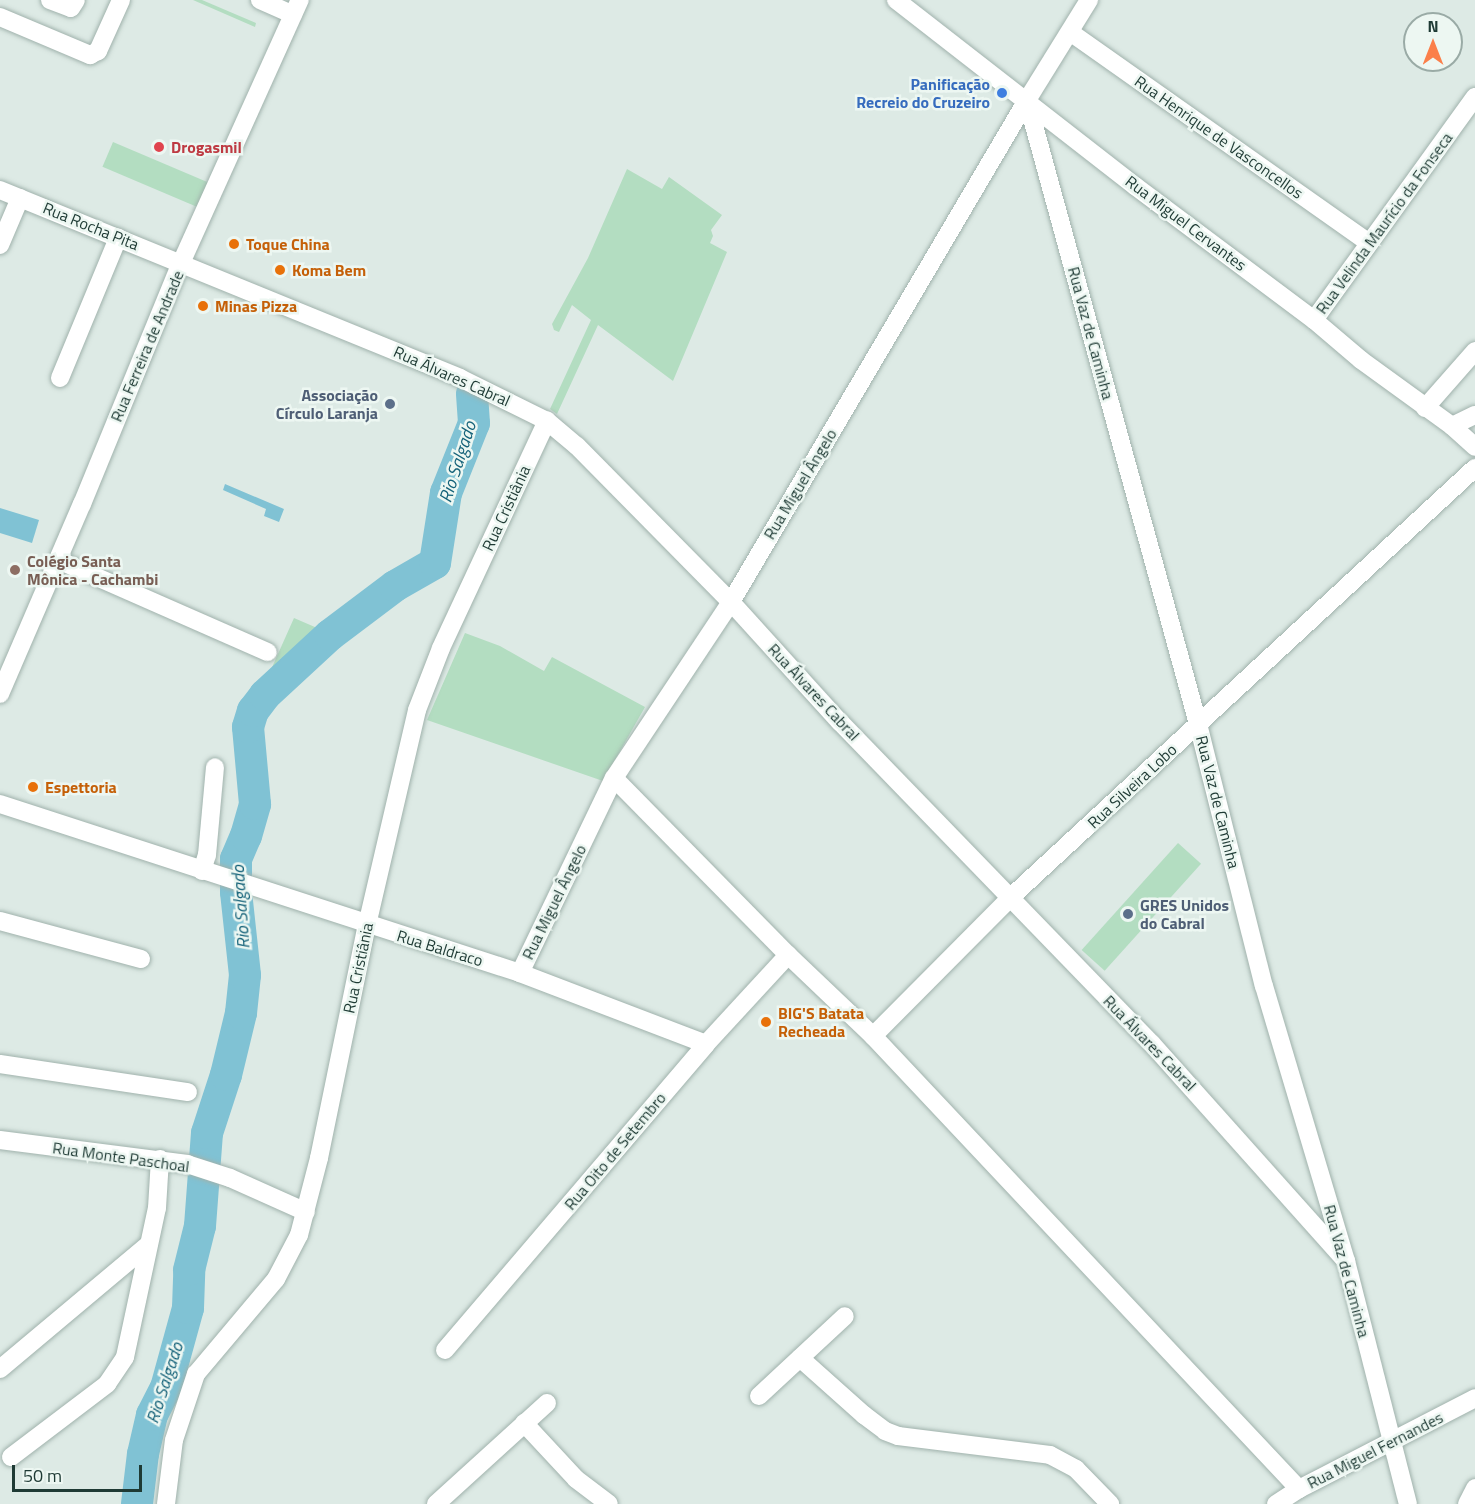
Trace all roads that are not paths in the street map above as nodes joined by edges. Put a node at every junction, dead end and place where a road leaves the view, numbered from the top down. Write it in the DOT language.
graph roads {
  1 [pos="50,0"];
  2 [pos="76,0"];
  3 [pos="120,0"];
  4 [pos="260,0"];
  5 [pos="896,0"];
  6 [pos="1089,0"];
  7 [pos="296,7"];
  8 [pos="0,17"];
  9 [pos="1071,32"];
  10 [pos="1475,97"];
  11 [pos="1027,100"];
  12 [pos="0,190"];
  13 [pos="20,198"];
  14 [pos="118,238"];
  15 [pos="1368,242"];
  16 [pos="0,245"];
  17 [pos="181,263"];
  18 [pos="1314,320"];
  19 [pos="1475,351"];
  20 [pos="60,378"];
  21 [pos="1425,408"];
  22 [pos="1475,415"];
  23 [pos="547,421"];
  24 [pos="1452,426"];
  25 [pos="1475,447"];
  26 [pos="1475,468"];
  27 [pos="58,560"];
  28 [pos="731,602"];
  29 [pos="268,652"];
  30 [pos="6,664"];
  31 [pos="0,694"];
  32 [pos="1198,724"];
  33 [pos="214,767"];
  34 [pos="614,778"];
  35 [pos="0,804"];
  36 [pos="205,872"];
  37 [pos="1011,897"];
  38 [pos="0,921"];
  39 [pos="367,925"];
  40 [pos="788,955"];
  41 [pos="141,958"];
  42 [pos="520,973"];
  43 [pos="873,1036"];
  44 [pos="706,1044"];
  45 [pos="0,1064"];
  46 [pos="188,1092"];
  47 [pos="0,1140"];
  48 [pos="160,1160"];
  49 [pos="306,1212"];
  50 [pos="149,1244"];
  51 [pos="1346,1261"];
  52 [pos="845,1316"];
  53 [pos="445,1350"];
  54 [pos="800,1358"];
  55 [pos="0,1370"];
  56 [pos="759,1396"];
  57 [pos="1475,1398"];
  58 [pos="547,1403"];
  59 [pos="524,1423"];
  60 [pos="1392,1441"];
  61 [pos="11,1457"];
  62 [pos="1475,1488"];
  63 [pos="1299,1489"];
  64 [pos="166,1504"];
  65 [pos="436,1504"];
  66 [pos="609,1504"];
  67 [pos="1110,1504"];
  68 [pos="1276,1504"];
  69 [pos="1408,1504"];
  70 [pos="1467,1504"];
  1 -- 2 [label="street"];
  3 -- 8 [label="street"];
  4 -- 7 [label="street"];
  5 -- 11 [label="street, Rua Miguel Cervantes"];
  6 -- 9 [label="street, Rua Miguel Ângelo"];
  7 -- 17 [label="street, Rua Ferreira de Andrade"];
  9 -- 11 [label="street, Rua Miguel Ângelo"];
  9 -- 15 [label="street, Rua Henrique de Vasconcellos"];
  10 -- 15 [label="street, Rua Velinda Maurício da Fonseca"];
  11 -- 18 [label="street, Rua Miguel Cervantes"];
  11 -- 28 [label="street, Rua Miguel Ângelo"];
  11 -- 32 [label="street, Rua Vaz de Caminha"];
  12 -- 13 [label="street, Rua Rocha Pita"];
  13 -- 14 [label="street, Rua Rocha Pita"];
  13 -- 16 [label="street"];
  14 -- 17 [label="street, Rua Rocha Pita"];
  14 -- 20 [label="street"];
  15 -- 18 [label="street, Rua Velinda Maurício da Fonseca"];
  17 -- 23 [label="street, Rua Álvares Cabral"];
  17 -- 27 [label="street, Rua Ferreira de Andrade"];
  18 -- 21 [label="street, Rua Miguel Cervantes"];
  19 -- 21 [label="street"];
  21 -- 24 [label="street, Rua Miguel Cervantes"];
  22 -- 24 [label="street"];
  23 -- 28 [label="street, Rua Álvares Cabral"];
  23 -- 39 [label="street, Rua Cristiânia"];
  24 -- 25 [label="street, Rua Miguel Cervantes"];
  26 -- 32 [label="street, Rua Silveira Lobo"];
  27 -- 29 [label="street"];
  27 -- 30 [label="street, Rua Ferreira de Andrade"];
  28 -- 34 [label="street, Rua Miguel Ângelo"];
  28 -- 37 [label="street, Rua Álvares Cabral"];
  30 -- 31 [label="street, Rua Ferreira de Andrade"];
  32 -- 37 [label="street, Rua Silveira Lobo"];
  32 -- 51 [label="street, Rua Vaz de Caminha"];
  33 -- 36 [label="street"];
  34 -- 40 [label="street"];
  34 -- 42 [label="street, Rua Miguel Ângelo"];
  35 -- 36 [label="street, Rua Baldraco"];
  36 -- 39 [label="street, Rua Baldraco"];
  37 -- 43 [label="street, Rua Silveira Lobo"];
  37 -- 51 [label="street, Rua Álvares Cabral"];
  38 -- 41 [label="street"];
  39 -- 42 [label="street, Rua Baldraco"];
  39 -- 49 [label="street, Rua Cristiânia"];
  40 -- 43 [label="street"];
  40 -- 44 [label="street, Rua Oito de Setembro"];
  42 -- 44 [label="street, Rua Baldraco"];
  43 -- 63 [label="street"];
  44 -- 53 [label="street, Rua Oito de Setembro"];
  45 -- 46 [label="street"];
  47 -- 48 [label="street, Rua Monte Paschoal"];
  48 -- 49 [label="street, Rua Monte Paschoal"];
  48 -- 50 [label="street"];
  49 -- 64 [label="street, Rua Cristiânia"];
  50 -- 55 [label="street"];
  50 -- 61 [label="street"];
  51 -- 60 [label="street, Rua Vaz de Caminha"];
  52 -- 54 [label="street"];
  54 -- 56 [label="street"];
  54 -- 67 [label="street"];
  57 -- 60 [label="street, Rua Miguel Fernandes"];
  58 -- 59 [label="street"];
  59 -- 65 [label="street"];
  59 -- 66 [label="street"];
  60 -- 63 [label="street, Rua Miguel Fernandes"];
  60 -- 69 [label="street, Rua Vaz de Caminha"];
  62 -- 70 [label="street"];
  63 -- 68 [label="street, Rua Miguel Fernandes"];
}
